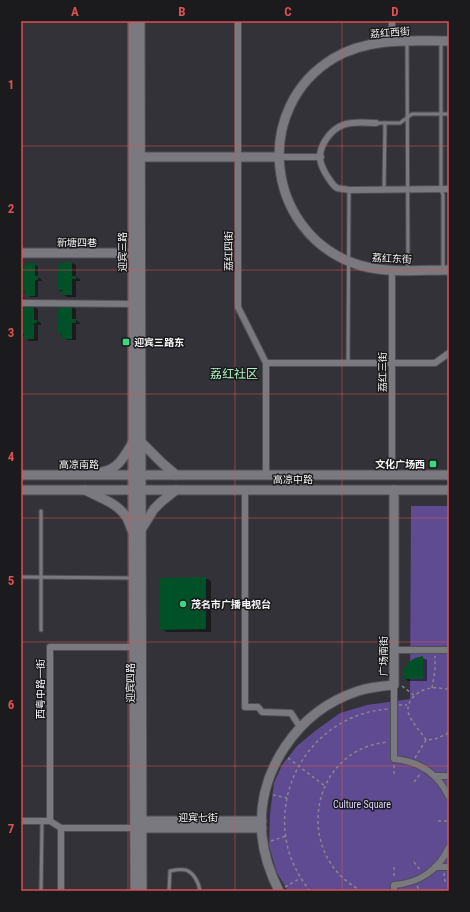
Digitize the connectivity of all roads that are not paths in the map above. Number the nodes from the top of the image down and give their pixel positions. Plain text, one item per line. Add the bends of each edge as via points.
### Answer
1 (134, 21) edge
2 (140, 21) edge
3 (238, 21) edge
4 (392, 21) edge
5 (392, 41) junction
6 (407, 41) junction
7 (445, 41) edge
8 (441, 114) junction
9 (449, 114) edge
10 (408, 117) junction
11 (376, 123) joint
12 (385, 123) junction
13 (140, 157) junction
14 (238, 157) junction
15 (279, 157) junction
16 (321, 157) junction
17 (384, 189) junction
18 (408, 189) junction
19 (441, 189) junction
20 (449, 189) edge
21 (349, 190) junction
22 (21, 253) edge
23 (133, 253) junction
24 (349, 262) junction
25 (392, 270) junction
26 (408, 270) junction
27 (446, 270) edge
28 (21, 303) edge
29 (133, 304) junction
30 (449, 353) edge
31 (266, 363) junction
32 (348, 363) junction
33 (392, 363) junction
34 (137, 440) junction
35 (21, 474) edge
36 (36, 474) junction
37 (85, 474) junction
38 (176, 474) junction
39 (224, 474) junction
40 (266, 474) junction
41 (392, 474) junction
42 (449, 474) edge
43 (136, 482) junction
44 (21, 490) edge
45 (36, 490) junction
46 (84, 490) junction
47 (176, 490) junction
48 (224, 490) junction
49 (245, 490) junction
50 (394, 490) junction
51 (449, 490) edge
52 (41, 512) dead end
53 (137, 533) junction
54 (21, 577) edge
55 (40, 577) junction
56 (134, 578) junction
57 (41, 630) dead end
58 (137, 647) junction
59 (394, 650) junction
60 (449, 650) edge
61 (394, 685) junction
62 (300, 727) junction
63 (435, 776) junction
64 (449, 776) edge
65 (446, 787) edge
66 (449, 797) edge
67 (21, 821) edge
68 (42, 821) junction
69 (50, 821) junction
70 (138, 824) junction
71 (262, 824) junction
72 (61, 828) junction
73 (449, 847) edge
74 (447, 855) edge
75 (435, 867) junction
76 (446, 867) edge
77 (394, 888) edge
78 (282, 889) edge
79 (41, 891) edge
80 (61, 891) edge
81 (135, 891) edge
82 (142, 891) edge
83 (169, 891) edge
84 (200, 891) edge

1 - 23 main road, 迎宾三路
2 - 13 main road, 迎宾三路
3 - 14 street, 荔红四街
4 - 5 street
5 - 6 main road, 荔红西街
5 - 15 main road, 荔红西街 via 344,52 325,63 309,78 286,114 280,136
6 - 7 main road, 荔红西街
6 - 10 lane
7 - 8 lane
8 - 9 lane
8 - 10 lane via 412,114
8 - 19 lane
10 - 12 lane via 400,123
10 - 18 lane
11 - 12 lane
11 - 16 street via 342,125 330,133 324,143
12 - 17 lane
13 - 14 main road
13 - 34 main road, 迎宾三路
14 - 15 main road
14 - 31 street, 荔红四街 via 238,307
15 - 16 street
15 - 24 main road, 荔红东街 via 281,179 289,204 297,218 318,242
16 - 21 street via 323,170 334,185
17 - 18 street
17 - 21 street
18 - 19 street
18 - 26 lane
19 - 20 street
19 - 27 lane
21 - 24 lane
22 - 23 main road, 新塘四巷
23 - 29 main road, 迎宾三路
24 - 25 main road, 荔红东街 via 375,269
24 - 32 lane
25 - 26 main road, 荔红东街
25 - 33 street, 荔红三街
26 - 27 main road, 荔红东街
28 - 29 street
29 - 34 main road, 迎宾三路
30 - 33 street via 435,363
31 - 32 street
31 - 40 street, 荔红四街
32 - 33 street
33 - 41 street, 荔红三街
34 - 37 main road via 124,458 110,470
34 - 38 main road
34 - 43 main road, 迎宾三路
35 - 36 main road, 高凉南路
36 - 37 main road, 高凉南路
36 - 45 main road
37 - 43 main road, 高凉南路
38 - 39 main road, 高凉中路
38 - 43 main road, 高凉中路
39 - 40 main road, 高凉中路
39 - 48 main road
40 - 41 main road, 高凉中路
41 - 42 main road, 高凉中路
43 - 46 main road
43 - 47 main road, 高凉中路
43 - 53 main road, 迎宾四路
44 - 45 main road
45 - 46 main road
46 - 53 main road via 114,504
47 - 48 main road, 高凉中路
47 - 53 main road via 154,508
48 - 49 main road, 高凉中路
49 - 50 main road, 高凉中路
49 - 62 street via 245,707 258,707 262,712 291,713
50 - 51 main road, 高凉中路
50 - 59 main road, 广场南街
52 - 55 lane
53 - 56 main road, 迎宾四路
53 - 58 main road, 迎宾四路
54 - 55 lane
55 - 56 lane
55 - 57 lane
56 - 58 main road, 迎宾四路
58 - 69 street, 西粤中路一街 via 50,647
58 - 70 main road, 迎宾四路
59 - 60 street
59 - 61 main road, 广场南街
61 - 62 main road, 广场南街 via 348,695 323,708
61 - 63 street via 394,759 413,763
62 - 71 main road, 广场南街 via 281,753 270,777 265,794
63 - 64 street
63 - 65 street
65 - 66 street
67 - 68 street
68 - 69 street
68 - 79 lane
69 - 72 street
70 - 71 main road, 迎宾七街
70 - 72 street
70 - 81 main road, 迎宾四路
70 - 82 main road, 迎宾四路
71 - 78 main road, 广场南街 via 269,870
72 - 80 street
73 - 74 street
74 - 75 street
75 - 76 street
75 - 77 street via 425,876
83 - 84 lane via 170,871 187,870 197,881

